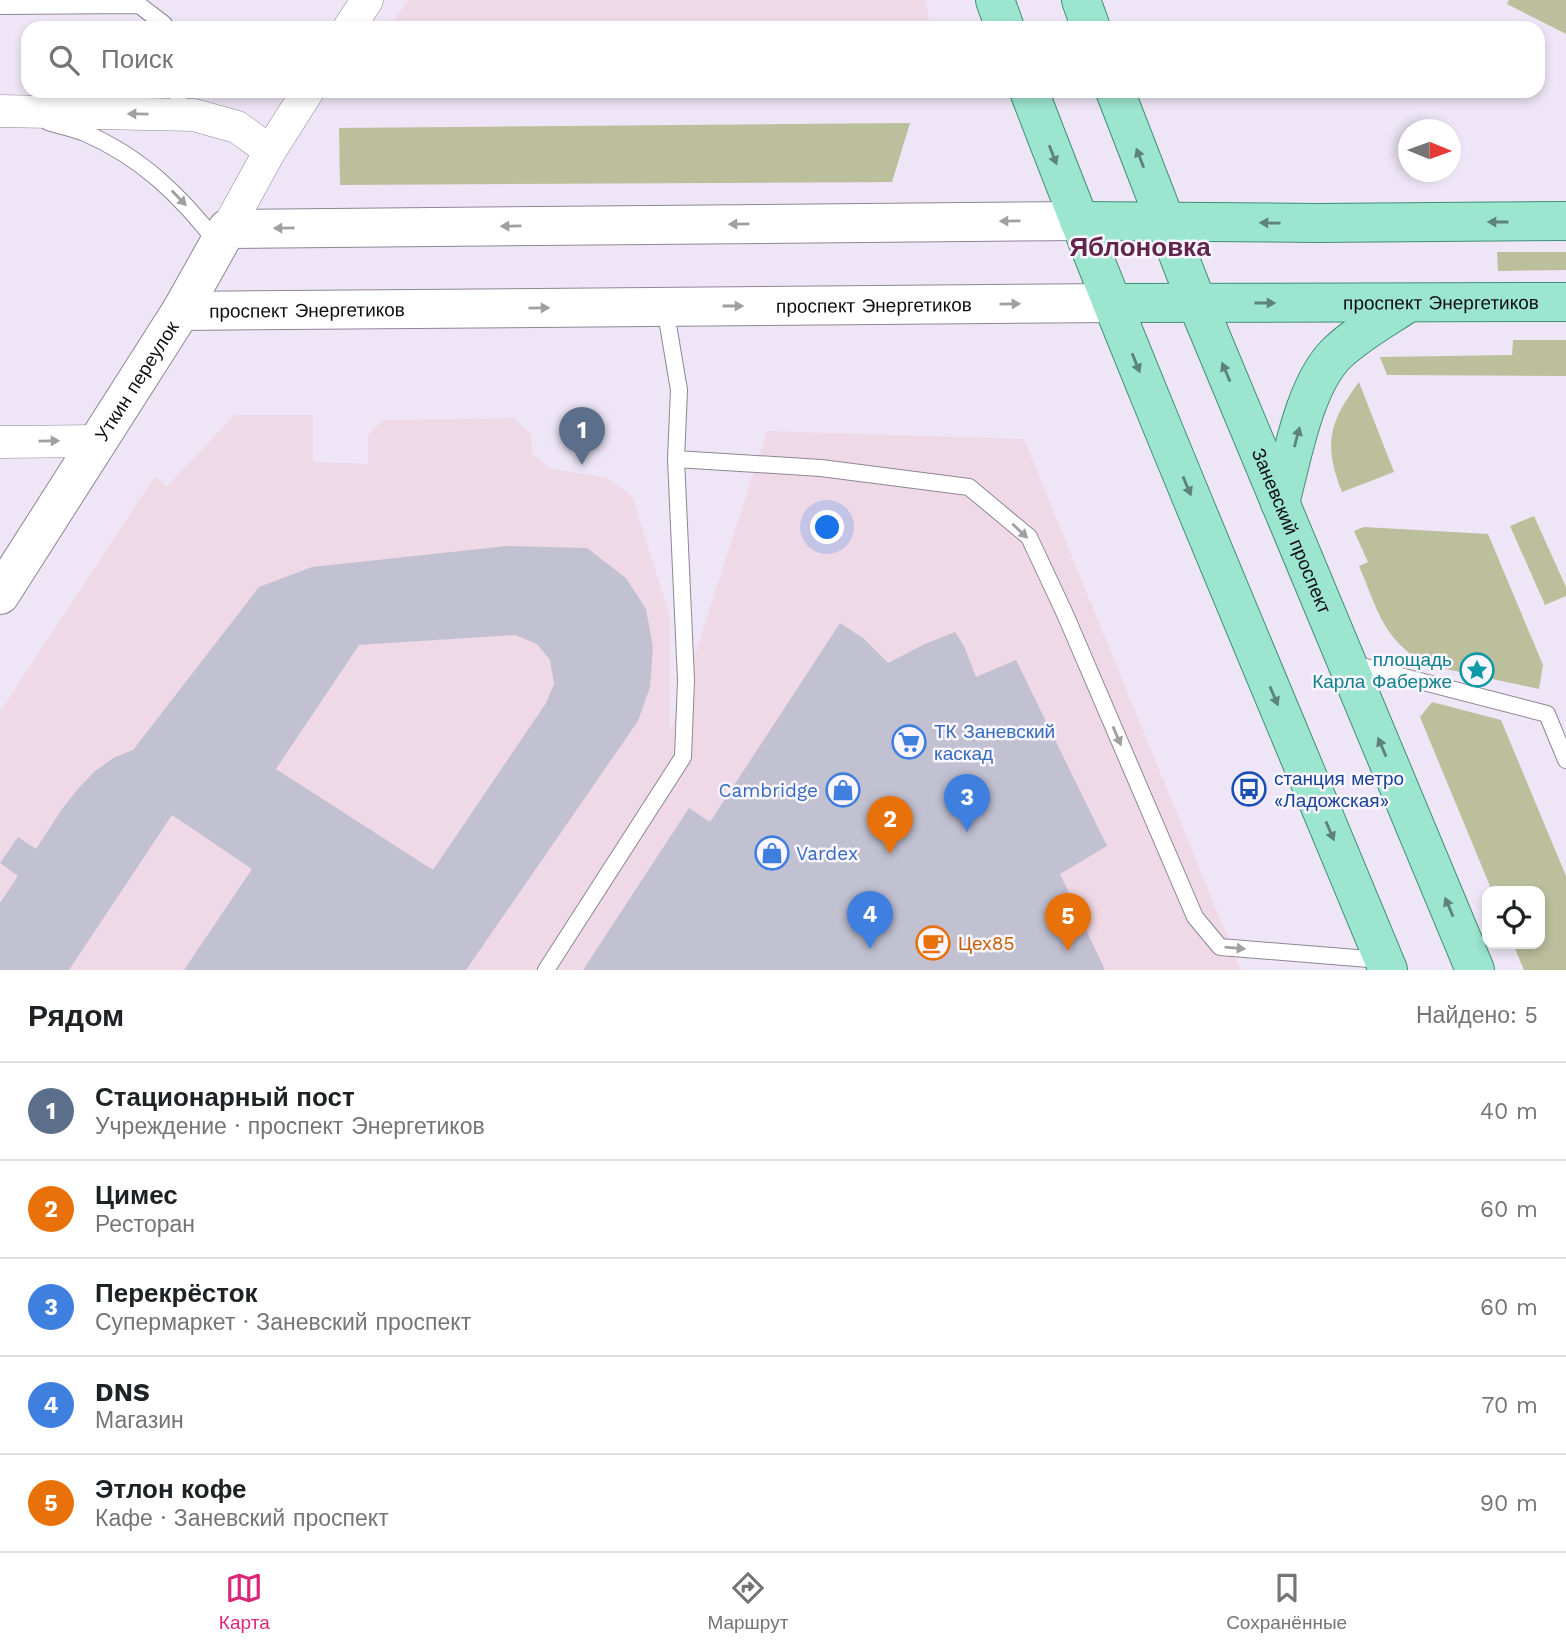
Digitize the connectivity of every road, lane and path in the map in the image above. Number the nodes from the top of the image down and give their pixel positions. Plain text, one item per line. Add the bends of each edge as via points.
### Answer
1 (367, 0) edge
2 (995, 0) edge
3 (1081, 0) edge
4 (0, 6) edge
5 (160, 21) edge
6 (354, 21) edge
7 (1002, 21) edge
8 (1088, 21) edge
9 (304, 98) edge
10 (1032, 98) edge
11 (1118, 98) edge
12 (179, 103) edge
13 (6, 111) edge
14 (270, 151) junction
15 (1079, 221) junction
16 (1165, 221) junction
17 (1566, 222) edge
18 (222, 236) junction
19 (1566, 302) edge
20 (1112, 303) junction
21 (1197, 303) junction
22 (1408, 303) junction
23 (665, 307) junction
24 (181, 311) junction
25 (98, 441) junction
26 (0, 442) edge
27 (676, 459) junction
28 (1280, 503) junction
29 (0, 594) edge
30 (1347, 662) junction
31 (1566, 760) edge
32 (1386, 965) edge
33 (546, 970) edge
34 (1475, 970) edge

1 - 6 street
2 - 7 main road
3 - 8 main road
4 - 5 lane via 139,5
9 - 14 street, Уткин переулок
10 -> 15 main road
16 -> 11 main road, Заневский проспект
12 -> 13 street
12 - 14 street via 194,115 237,127
13 -> 18 lane via 84,133 131,157
14 - 18 street, Уткин переулок
15 - 16 main road
15 -> 18 street
15 - 20 main road
17 -> 16 main road
16 - 21 main road, Заневский проспект
18 - 24 street, Уткин переулок
19 - 22 main road, проспект Энергетиков
20 - 21 main road, проспект Энергетиков
23 -> 20 street, проспект Энергетиков
20 -> 32 main road
21 -> 22 main road, проспект Энергетиков
28 -> 21 main road, Заневский проспект
28 -> 22 main road via 1305,408 1319,379 1335,355
24 -> 23 street, проспект Энергетиков
23 - 27 lane via 679,390
24 - 25 street, Уткин переулок
26 -> 25 street
25 - 29 street, Уткин переулок
27 -> 32 lane via 821,468 969,486 1028,537 1195,917 1220,947
27 - 33 lane via 686,680 683,757
28 - 30 main road, Заневский проспект
30 - 31 lane via 1547,714
34 -> 30 main road, Заневский проспект

